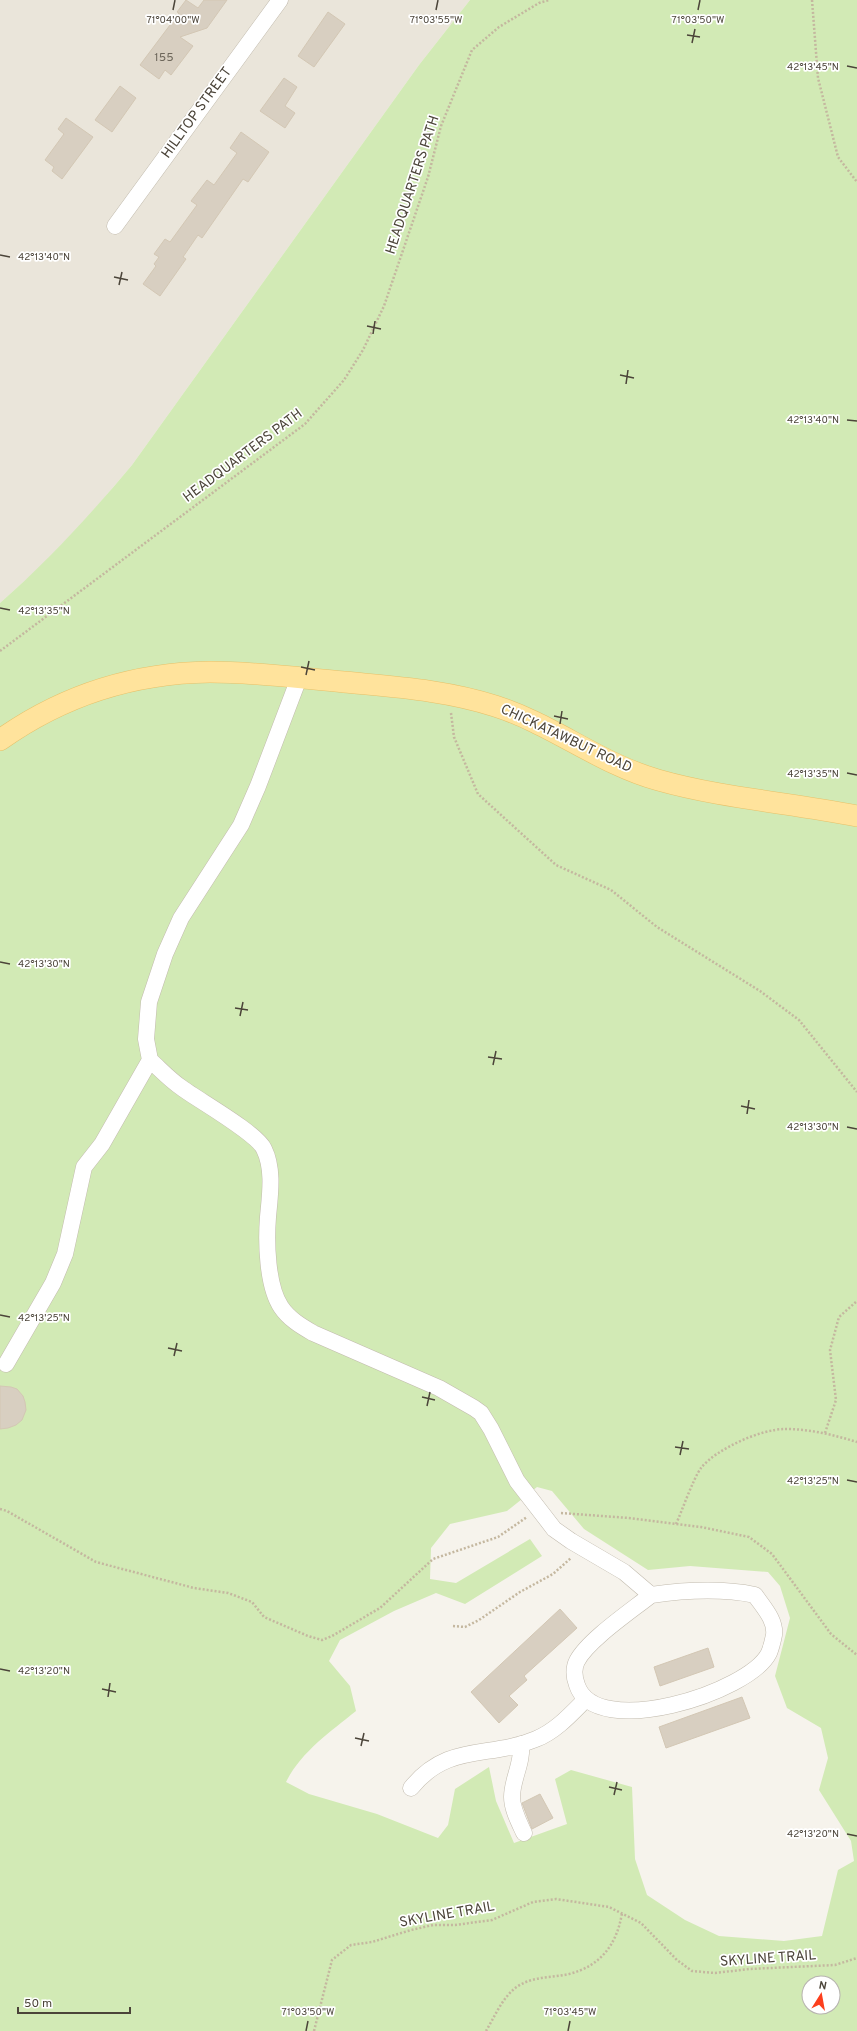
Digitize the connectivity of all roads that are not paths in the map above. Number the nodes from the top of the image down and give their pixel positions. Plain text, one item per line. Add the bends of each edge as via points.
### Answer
1 (280, 0) edge
2 (115, 226) dead end
3 (299, 678) junction
4 (0, 740) edge
5 (857, 816) edge
6 (150, 1060) junction
7 (6, 1364) dead end
8 (651, 1595) junction
9 (586, 1699) junction
10 (521, 1744) junction
11 (411, 1788) dead end
12 (524, 1833) dead end

1 - 2 street, HILLTOP STREET
3 - 4 main road, CHICKATAWBUT ROAD via 211,672 133,681 104,688 56,706
3 - 5 main road, CHICKATAWBUT ROAD via 449,694 490,704 517,714 610,761 657,780 698,790
3 - 6 street via 241,826 181,918 158,973 149,1002 147,1020 146,1038
6 - 7 street via 102,1144 84,1167 65,1254 50,1288
6 - 8 street via 180,1087 251,1135 264,1147 270,1173 270,1267 276,1299 286,1313 313,1333 439,1388 474,1408 494,1434 517,1481 554,1529 624,1572
8 - 9 street via 592,1643 580,1656 575,1667 575,1678 580,1692
8 - 9 street via 682,1591 733,1591 755,1595 772,1618 774,1634 768,1654 754,1668 728,1684 693,1700 652,1710 629,1710 603,1708
9 - 10 street via 556,1728
10 - 11 street via 446,1760 424,1773
10 - 12 street via 512,1802

